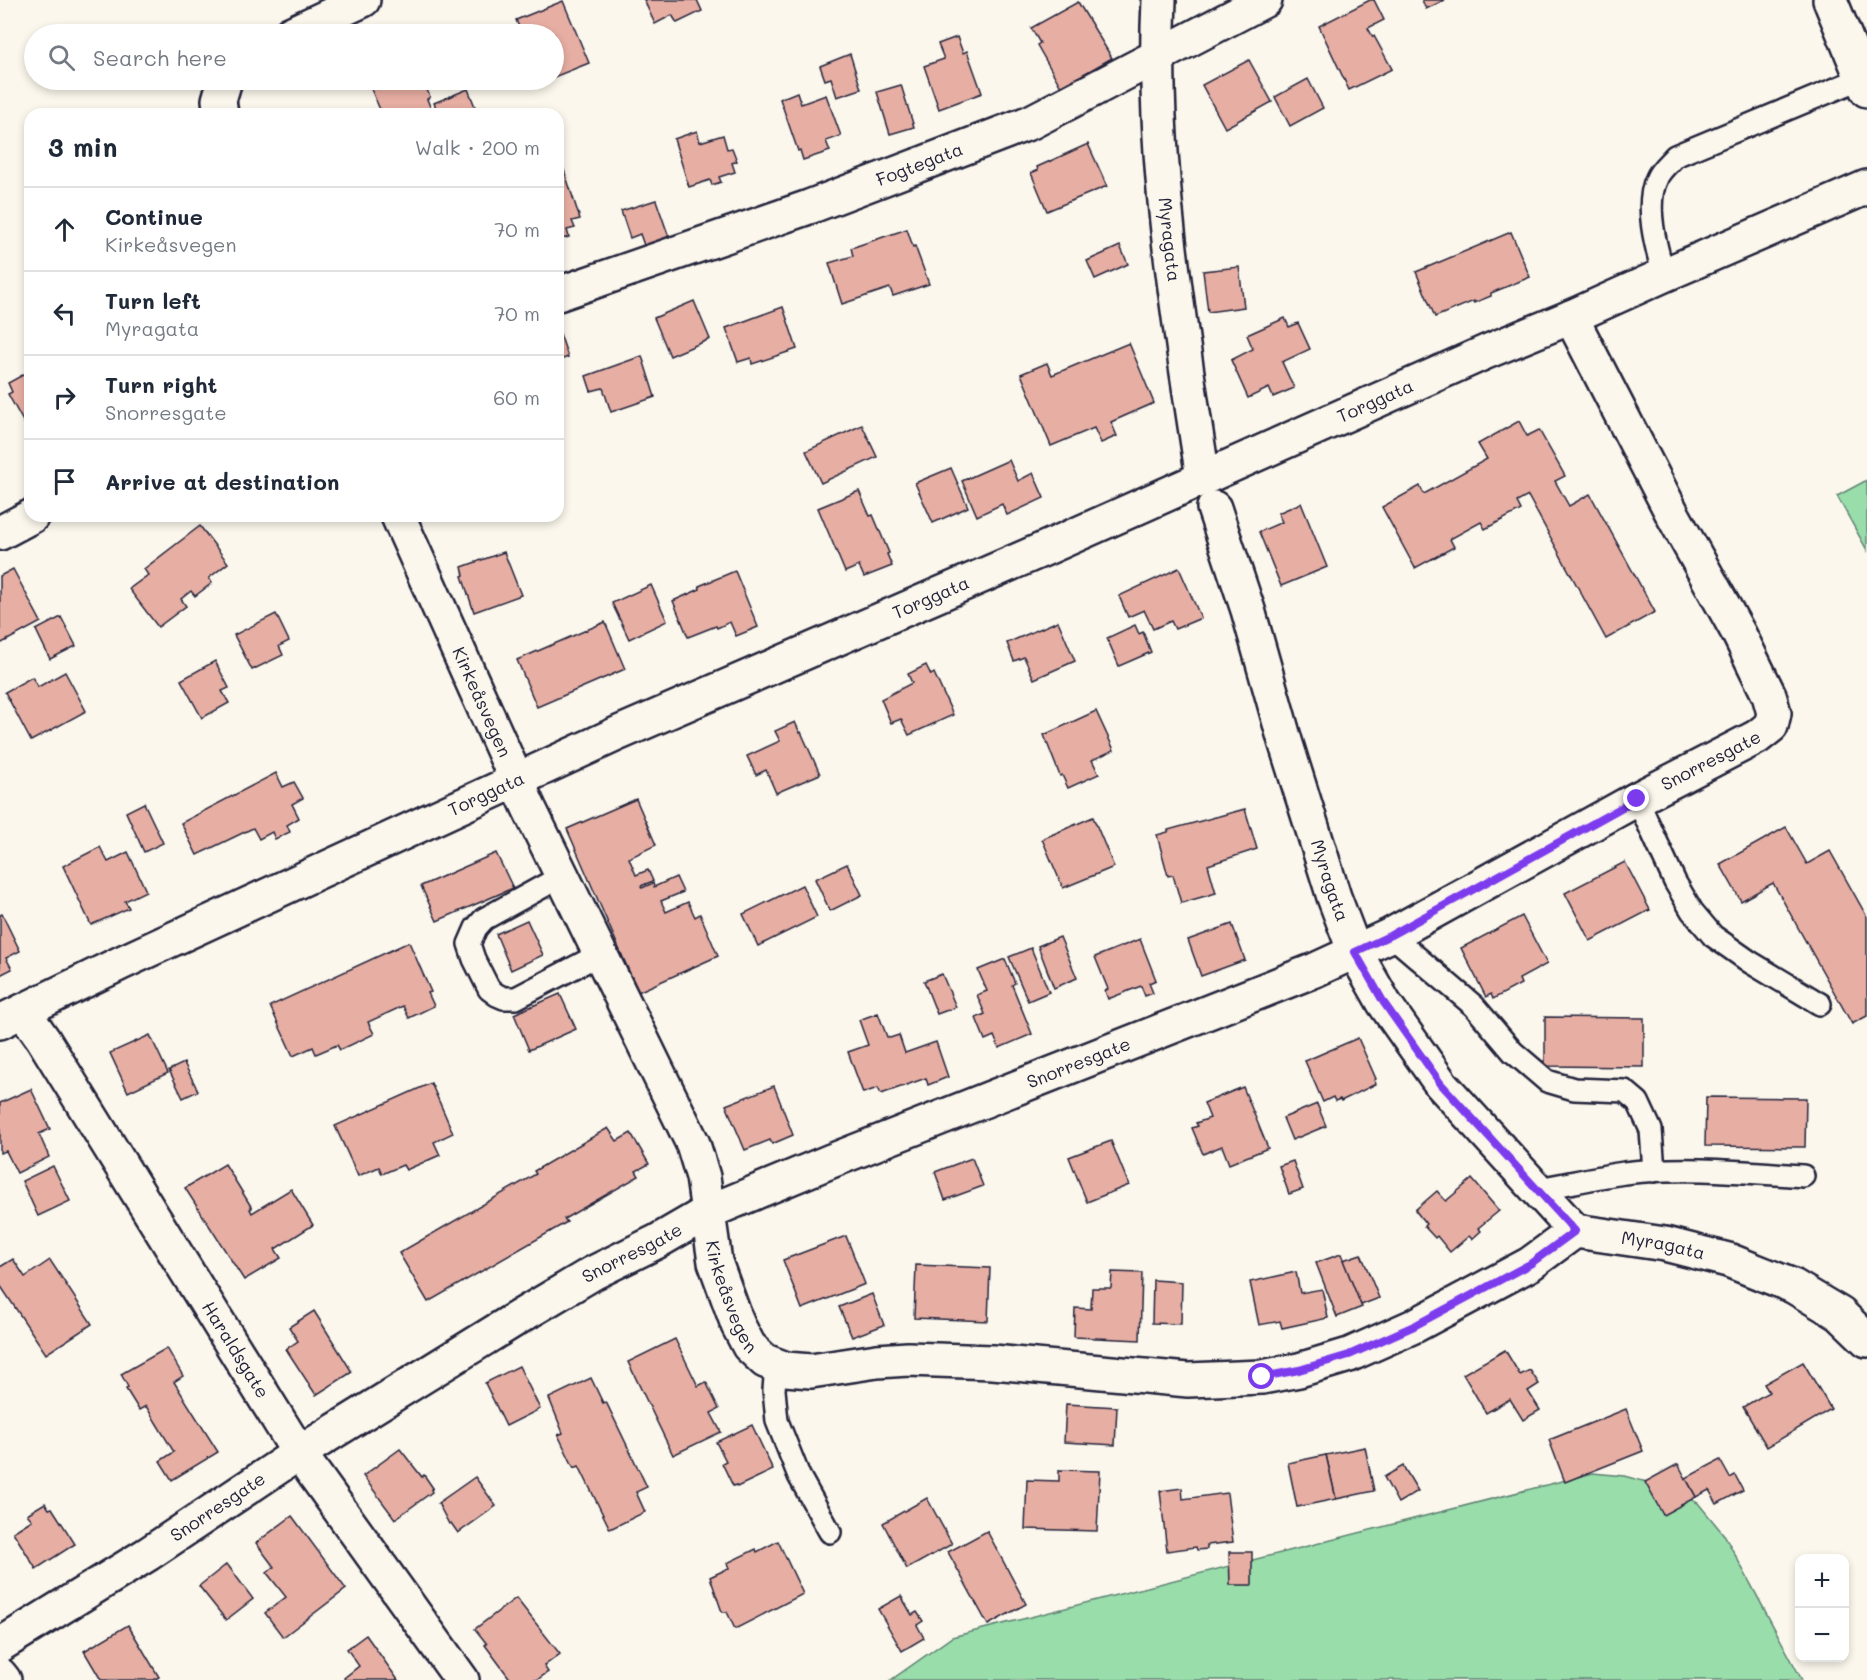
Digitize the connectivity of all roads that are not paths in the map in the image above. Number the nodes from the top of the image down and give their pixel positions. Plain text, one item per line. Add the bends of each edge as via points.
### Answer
1 (363, 0) edge
2 (1159, 0) edge
3 (1265, 0) edge
4 (1830, 0) edge
5 (312, 24) edge
6 (1156, 59) junction
7 (1864, 84) edge
8 (222, 90) edge
9 (220, 108) edge
10 (1867, 188) edge
11 (1664, 275) junction
12 (564, 292) edge
13 (1571, 317) junction
14 (1203, 478) junction
15 (1214, 508) dead end
16 (24, 520) edge
17 (401, 522) edge
18 (0, 533) edge
19 (516, 781) junction
20 (1637, 799) junction
21 (562, 876) junction
22 (1391, 935) junction
23 (1355, 952) junction
24 (600, 954) junction
25 (1820, 1004) dead end
26 (12, 1017) edge
27 (1654, 1171) junction
28 (1803, 1176) dead end
29 (1539, 1189) junction
30 (708, 1212) junction
31 (1575, 1231) junction
32 (1867, 1340) edge
33 (776, 1365) junction
34 (299, 1454) junction
35 (830, 1532) dead end
36 (0, 1645) edge
37 (0, 1675) edge
38 (3, 1680) edge
39 (462, 1680) edge

1 - 5 street
2 - 6 street, Myragata
3 - 6 street, Fogtegata
4 - 7 street
6 - 12 street, Fogtegata via 1031,122 958,151
6 - 14 street, Myragata via 1162,182
7 - 11 lane via 1675,156 1657,178 1653,197 1652,236
8 - 9 street
10 - 11 street, Torggata
11 - 13 street, Torggata
13 - 14 street, Torggata
13 - 20 street, Snorresgate via 1739,634 1774,713 1771,726 1757,737
14 - 19 street, Torggata
15 - 23 street, Myragata via 1334,897
16 - 18 street
17 - 19 street, Kirkeåsvegen
19 - 21 street, Kirkeåsvegen
19 - 26 street, Torggata
20 - 22 street, Snorresgate
20 - 25 lane via 1675,882 1713,936
21 - 24 street, Kirkeåsvegen
21 - 24 lane via 484,919 469,944 474,959 489,989 497,995 516,998
22 - 23 street, Snorresgate
22 - 27 lane via 1474,1006 1513,1052 1547,1081 1574,1089 1625,1091 1638,1102 1651,1130
23 - 29 street, Myragata via 1384,1003 1441,1084
23 - 30 street, Snorresgate
24 - 30 street, Kirkeåsvegen via 693,1144
26 - 34 street, Haraldsgate via 50,1049
27 - 28 lane via 1707,1169
27 - 29 lane
29 - 31 street, Myragata
30 - 33 street, Kirkeåsvegen via 715,1262 738,1325 749,1346
30 - 34 street, Snorresgate via 593,1273
31 - 32 street, Myragata via 1665,1244 1728,1260 1793,1286 1839,1314
31 - 33 street, Kirkeåsvegen via 1530,1264 1414,1326 1349,1355 1262,1377 1188,1380 993,1362 908,1359 811,1371
33 - 35 lane via 777,1421 799,1476
34 - 36 street, Snorresgate
34 - 39 street, Haraldsgate
37 - 38 street

